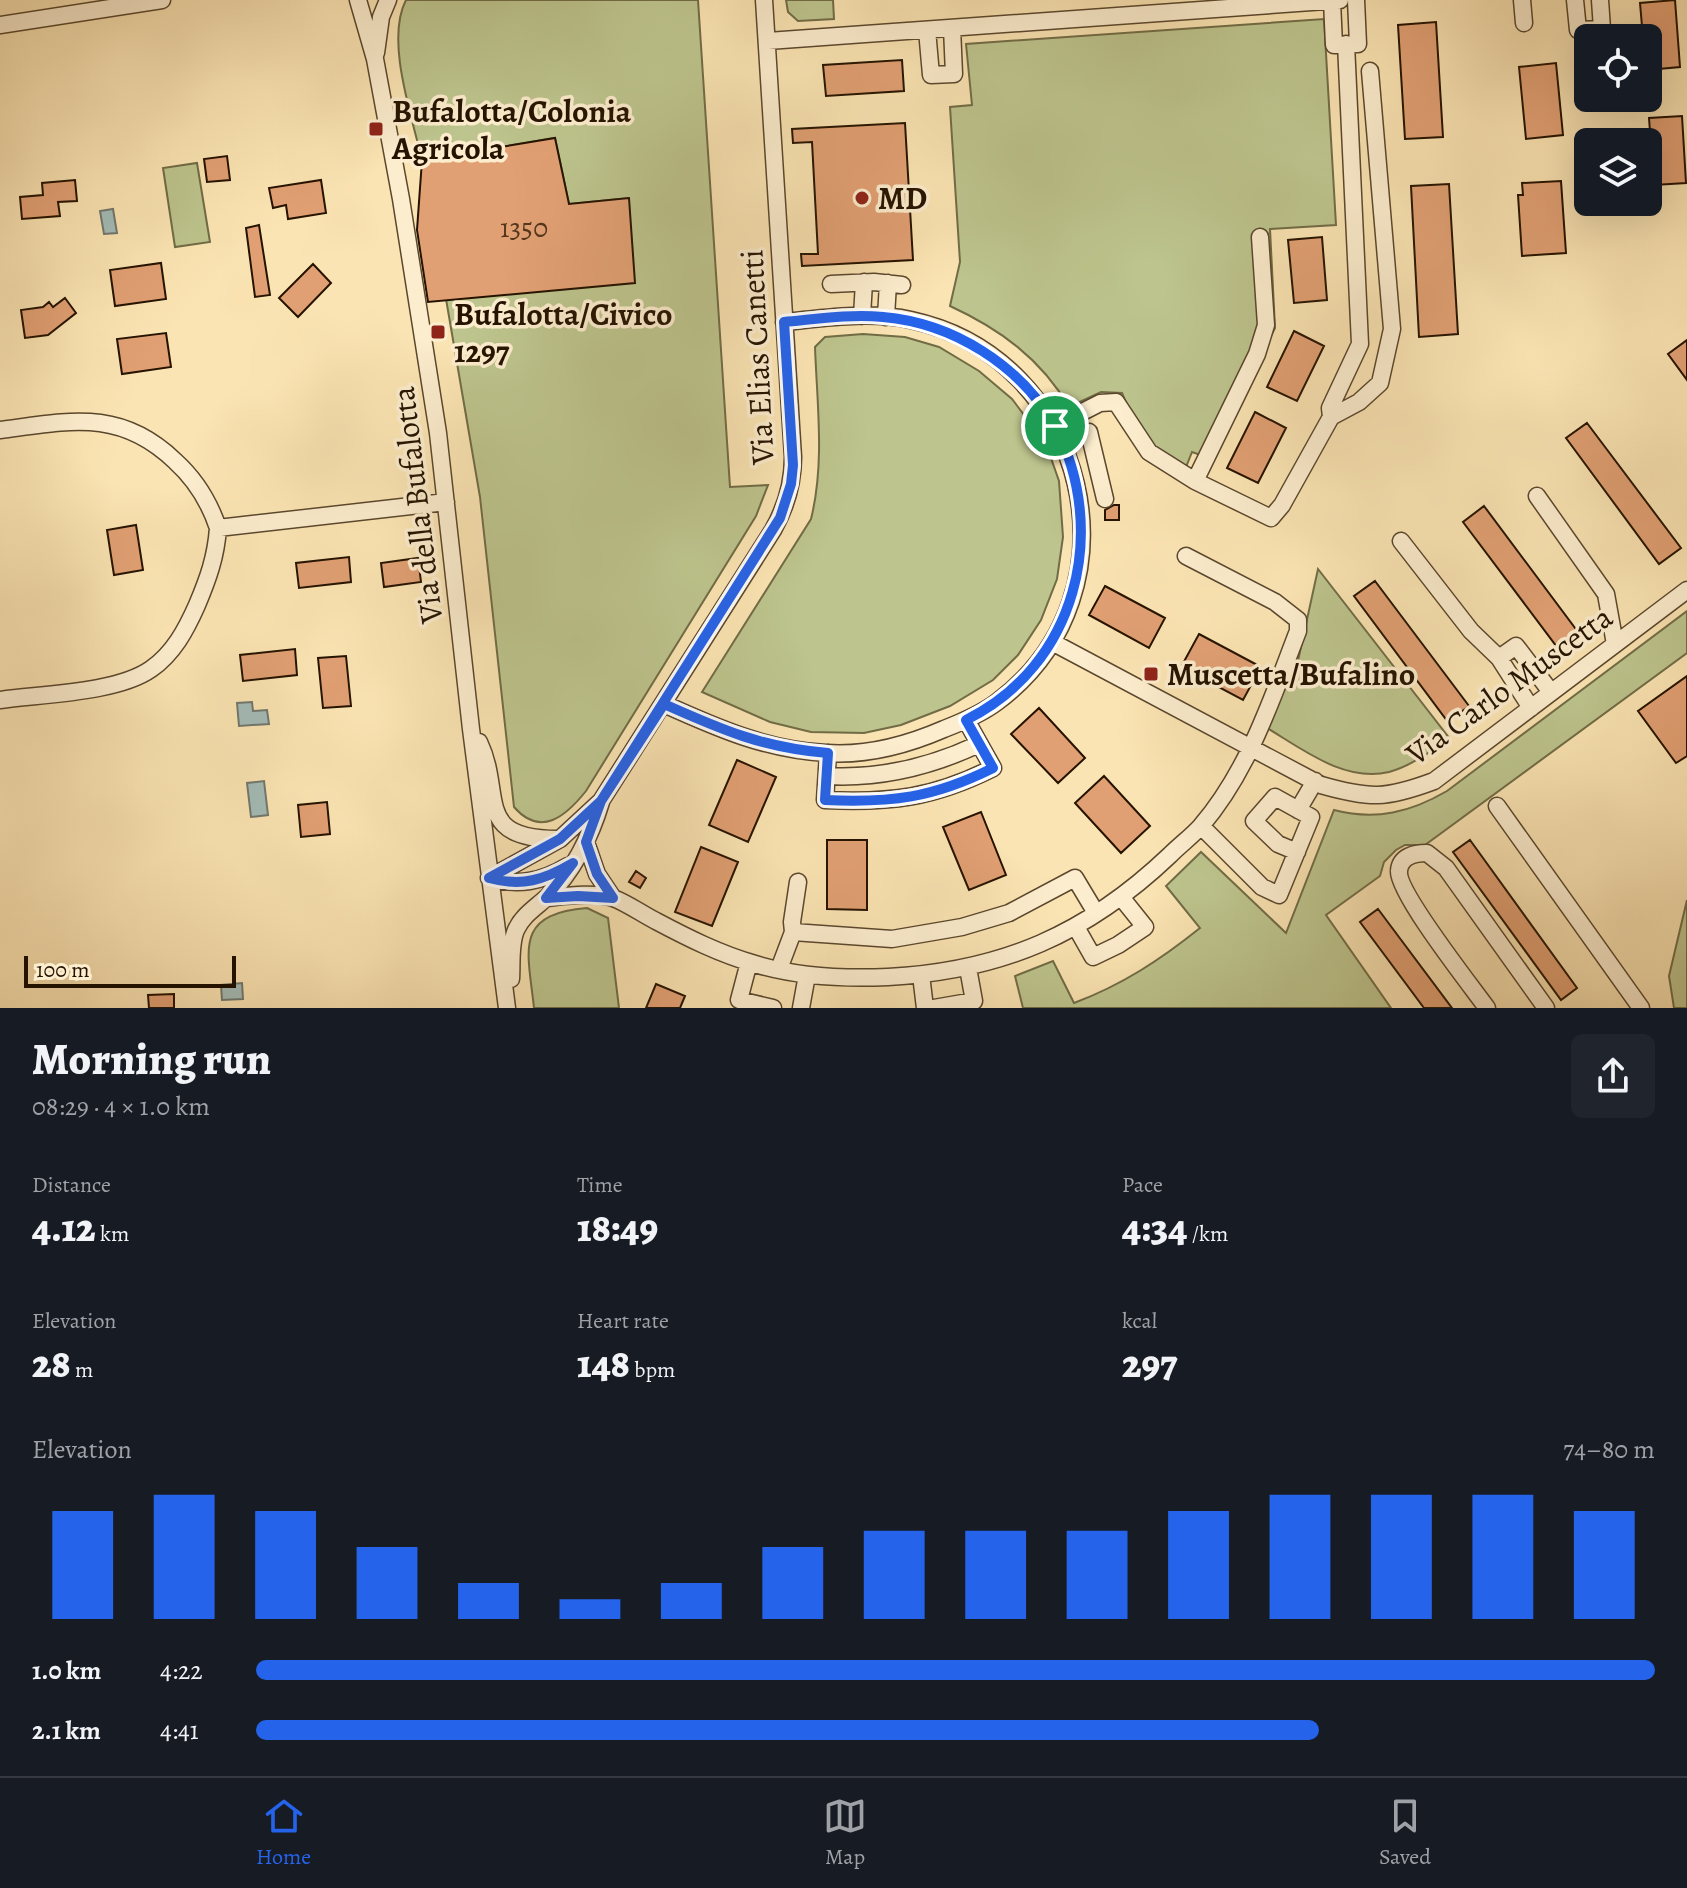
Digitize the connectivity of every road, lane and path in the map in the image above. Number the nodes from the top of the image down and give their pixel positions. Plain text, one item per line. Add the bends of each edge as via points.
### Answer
1 (162, 0) edge
2 (358, 0) edge
3 (388, 0) edge
4 (764, 0) edge
5 (1340, 0) edge
6 (1356, 0) edge
7 (1522, 0) edge
8 (1575, 0) edge
9 (1600, 0) edge
10 (1332, 1) edge
11 (1524, 23) dead end
12 (0, 25) edge
13 (952, 28) junction
14 (927, 30) junction
15 (768, 41) junction
16 (1346, 44) junction
17 (375, 59) junction
18 (1370, 71) dead end
19 (1260, 237) dead end
20 (864, 282) junction
21 (831, 284) dead end
22 (862, 316) junction
23 (886, 317) junction
24 (784, 322) junction
25 (1331, 417) junction
26 (1055, 426) junction
27 (0, 430) edge
28 (1089, 432) dead end
29 (1095, 451) junction
30 (1070, 459) junction
31 (1101, 476) junction
32 (1195, 481) junction
33 (1077, 482) junction
34 (1537, 496) dead end
35 (1105, 499) dead end
36 (446, 502) junction
37 (218, 528) junction
38 (1401, 541) dead end
39 (1186, 556) dead end
40 (1687, 590) edge
41 (1052, 642) junction
42 (1615, 644) junction
43 (1499, 658) junction
44 (1551, 692) junction
45 (0, 700) edge
46 (664, 704) junction
47 (1531, 708) junction
48 (966, 720) junction
49 (471, 729) junction
50 (979, 744) junction
51 (1252, 748) junction
52 (828, 753) junction
53 (827, 776) junction
54 (1315, 781) junction
55 (601, 801) junction
56 (1497, 806) dead end
57 (1298, 810) junction
58 (1201, 826) junction
59 (560, 839) junction
60 (586, 842) junction
61 (1297, 852) junction
62 (573, 863) junction
63 (489, 878) junction
64 (798, 882) dead end
65 (1121, 897) junction
66 (546, 898) junction
67 (613, 898) junction
68 (1096, 913) junction
69 (1076, 927) junction
70 (793, 932) junction
71 (749, 962) junction
72 (968, 968) junction
73 (779, 969) junction
74 (807, 975) junction
75 (921, 975) junction
76 (509, 1008) edge
77 (773, 1008) edge
78 (801, 1008) edge
79 (925, 1008) edge
80 (934, 1008) edge
81 (1487, 1008) edge
82 (1546, 1008) edge
83 (1641, 1008) edge

1 - 12 street
2 - 17 street, Via della Bufalotta
3 - 17 street
4 - 15 street, Via Elias Canetti
5 - 10 street
6 - 16 street via 1358,44
7 - 11 street
8 - 9 street via 1578,30 1602,29
10 - 13 street
10 - 16 street via 1334,45
13 - 14 street
13 - 14 street via 954,74 931,75
14 - 15 street
15 - 24 street, Via Elias Canetti
16 - 25 street via 1360,344 1330,408
17 - 36 street, Via della Bufalotta via 404,212
18 - 25 street via 1392,329 1380,383
19 - 32 street via 1266,325
20 - 21 street
20 - 22 street
20 - 23 street via 895,284
22 - 23 street
22 - 24 street
23 - 26 street via 932,326 978,348 1023,383
24 - 46 street, Via Elias Canetti via 793,457 785,506
25 - 32 street via 1271,518
26 - 30 street
26 - 32 street via 1100,403 1116,402 1149,452
27 - 37 street via 87,421 127,428 162,448 194,479
28 - 29 street
29 - 30 street
29 - 31 street
30 - 33 street
31 - 33 street
31 - 35 street
33 - 41 street via 1079,563 1073,594
34 - 42 street via 1606,594
36 - 37 street
36 - 49 street, Via della Bufalotta
37 - 45 street via 212,570 192,617 153,668 117,684
38 - 43 street via 1471,631
39 - 51 street via 1275,602 1298,620
40 - 42 street, Via Carlo Muscetta
41 - 48 street via 1010,691
41 - 51 street, Via Carlo Muscetta
42 - 44 street, Via Carlo Muscetta
43 - 44 street via 1516,646
43 - 47 street
44 - 47 street, Via Carlo Muscetta
46 - 52 street via 753,741
46 - 55 street, Via Elias Canetti
47 - 54 street, Via Carlo Muscetta via 1434,781 1406,791 1359,796
48 - 50 street
48 - 52 street via 897,745
49 - 59 street via 485,755 491,801 500,819 524,835
49 - 63 street, Via della Bufalotta
50 - 53 street via 900,772
50 - 53 street via 993,768 929,794 825,800
51 - 54 street, Via Carlo Muscetta
51 - 58 street
52 - 53 street
54 - 57 street
55 - 59 street
55 - 60 street
56 - 83 street
57 - 61 street via 1311,817
57 - 61 street via 1275,797 1254,821 1278,844
58 - 61 street via 1262,887 1279,895
58 - 65 street
59 - 63 street
60 - 62 street
60 - 67 street
62 - 63 street via 524,883
62 - 66 street
63 - 76 street, Via della Bufalotta
64 - 70 street
65 - 68 street
65 - 69 street via 1145,927 1093,957
66 - 67 street
66 - 76 street via 515,934
67 - 71 street via 708,949
68 - 69 street
68 - 70 street via 1075,878 1009,913 962,927 892,939
69 - 72 street via 1010,957
70 - 73 street
71 - 73 street
71 - 77 street via 739,1000
72 - 75 street
72 - 80 street via 974,1001
73 - 74 street
74 - 75 street
74 - 78 street
75 - 79 street
81 - 82 street via 1398,875 1410,855 1427,853 1446,868

